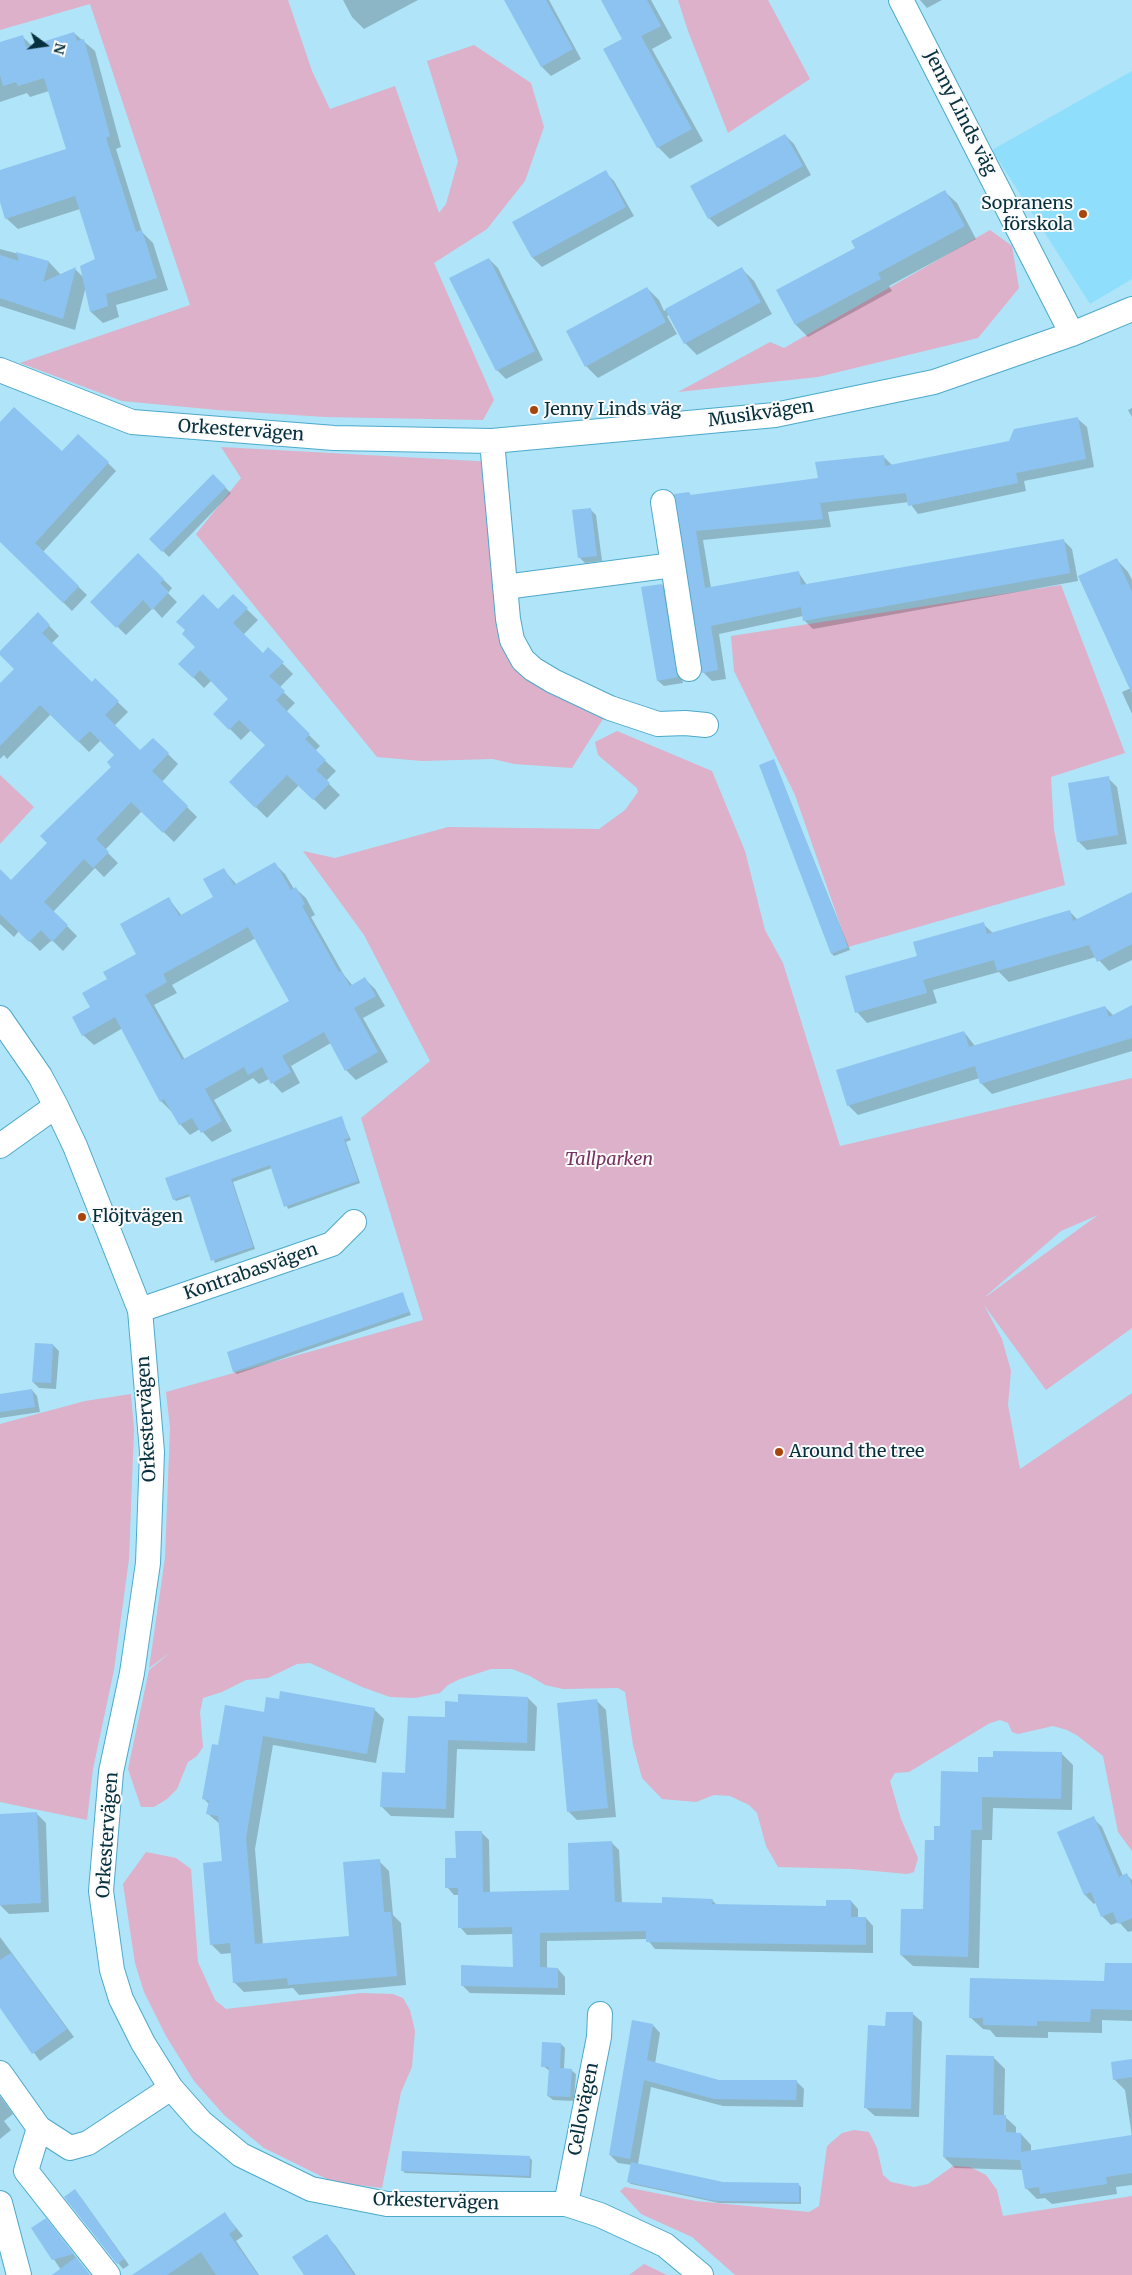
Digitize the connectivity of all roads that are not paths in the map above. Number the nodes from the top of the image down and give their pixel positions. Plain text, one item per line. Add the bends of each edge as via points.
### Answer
1 (901, 0) edge
2 (1132, 309) edge
3 (1072, 334) junction
4 (0, 370) edge
5 (492, 441) junction
6 (663, 502) dead end
7 (674, 565) junction
8 (505, 587) junction
9 (688, 668) dead end
10 (706, 725) dead end
11 (0, 1018) edge
12 (56, 1106) junction
13 (0, 1146) edge
14 (354, 1222) dead end
15 (140, 1310) junction
16 (600, 2014) dead end
17 (0, 2073) edge
18 (171, 2088) junction
19 (39, 2128) junction
20 (0, 2203) edge
21 (566, 2204) junction
22 (19, 2275) edge
23 (108, 2275) edge
24 (701, 2275) edge

1 - 3 street, Jenny Linds väg
2 - 3 street, Musikvägen
3 - 5 street, Musikvägen via 934,382 775,415
4 - 5 street, Orkestervägen via 132,422 334,438
5 - 8 street
6 - 7 street
7 - 8 street
7 - 9 street
8 - 10 street via 512,640 532,669 618,711 658,724
11 - 12 street, Orkestervägen via 40,1076
12 - 13 street
12 - 15 street, Orkestervägen
14 - 15 street, Kontrabasvägen via 332,1244
15 - 18 street, Orkestervägen via 152,1452 148,1562 132,1673 111,1772 101,1891 112,1970 121,1999
16 - 21 street, Cellovägen via 599,2037
17 - 19 street
18 - 19 street via 88,2143 70,2148
18 - 21 street, Orkestervägen via 201,2122 241,2155 310,2189 387,2204
19 - 23 street via 26,2172
20 - 22 street
21 - 24 street, Orkestervägen via 600,2215 665,2245

